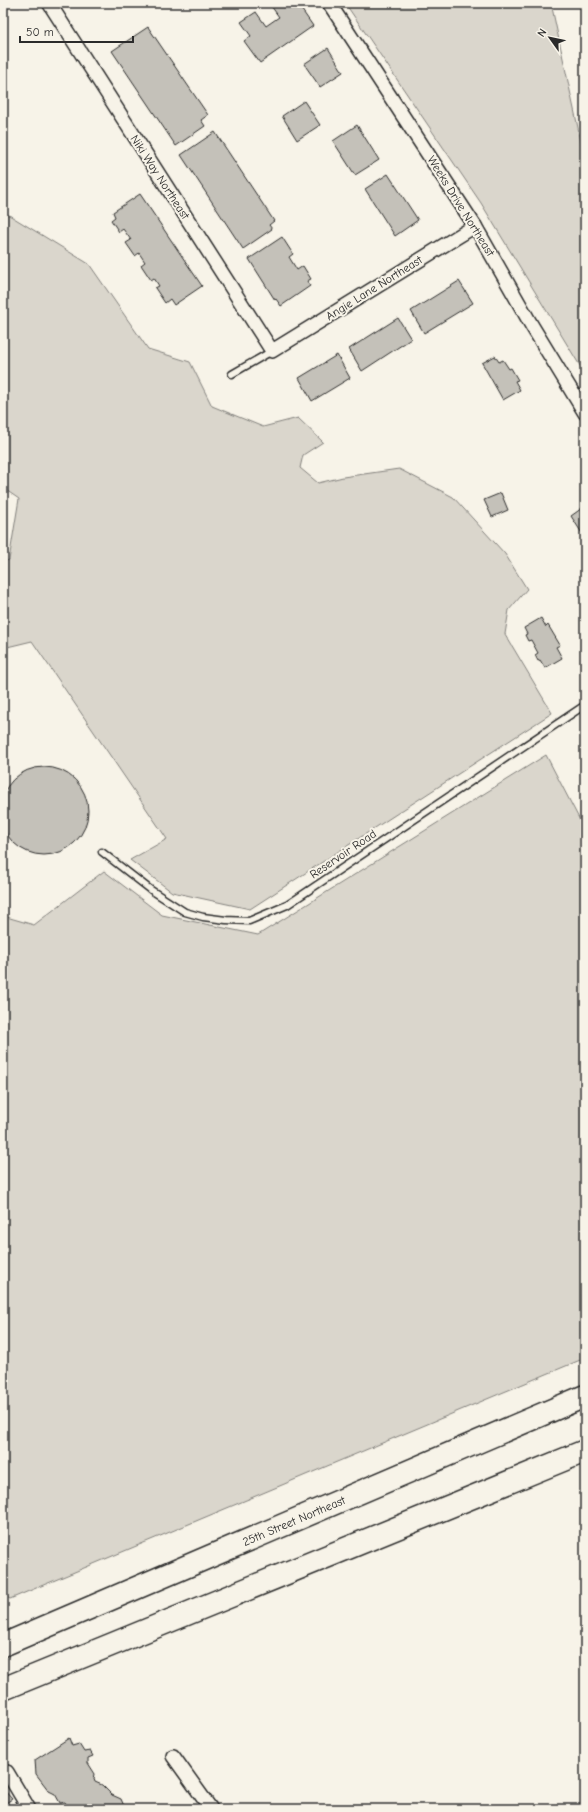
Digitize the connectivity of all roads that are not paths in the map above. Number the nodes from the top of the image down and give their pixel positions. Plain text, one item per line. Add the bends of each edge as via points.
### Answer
1 (49, 3) edge
2 (329, 3) edge
3 (475, 226) junction
4 (272, 351) junction
5 (232, 374) dead end
6 (585, 413) edge
7 (585, 705) edge
8 (102, 852) dead end
9 (585, 1396) edge
10 (585, 1451) edge
11 (3, 1645) edge
12 (3, 1690) edge
13 (173, 1756) dead end
14 (7, 1772) dead end
15 (29, 1809) edge
16 (211, 1809) edge

1 - 4 street, Niki Way Northeast
2 - 3 street, Weeks Drive Northeast
3 - 4 street, Angie Lane Northeast
3 - 6 street, Weeks Drive Northeast
4 - 5 lane
7 - 8 lane, Reservoir Road via 287,906 250,921 203,917 185,912 151,890
9 - 11 highway, 25th Street Northeast
10 - 12 highway
13 - 16 street
14 - 15 street

